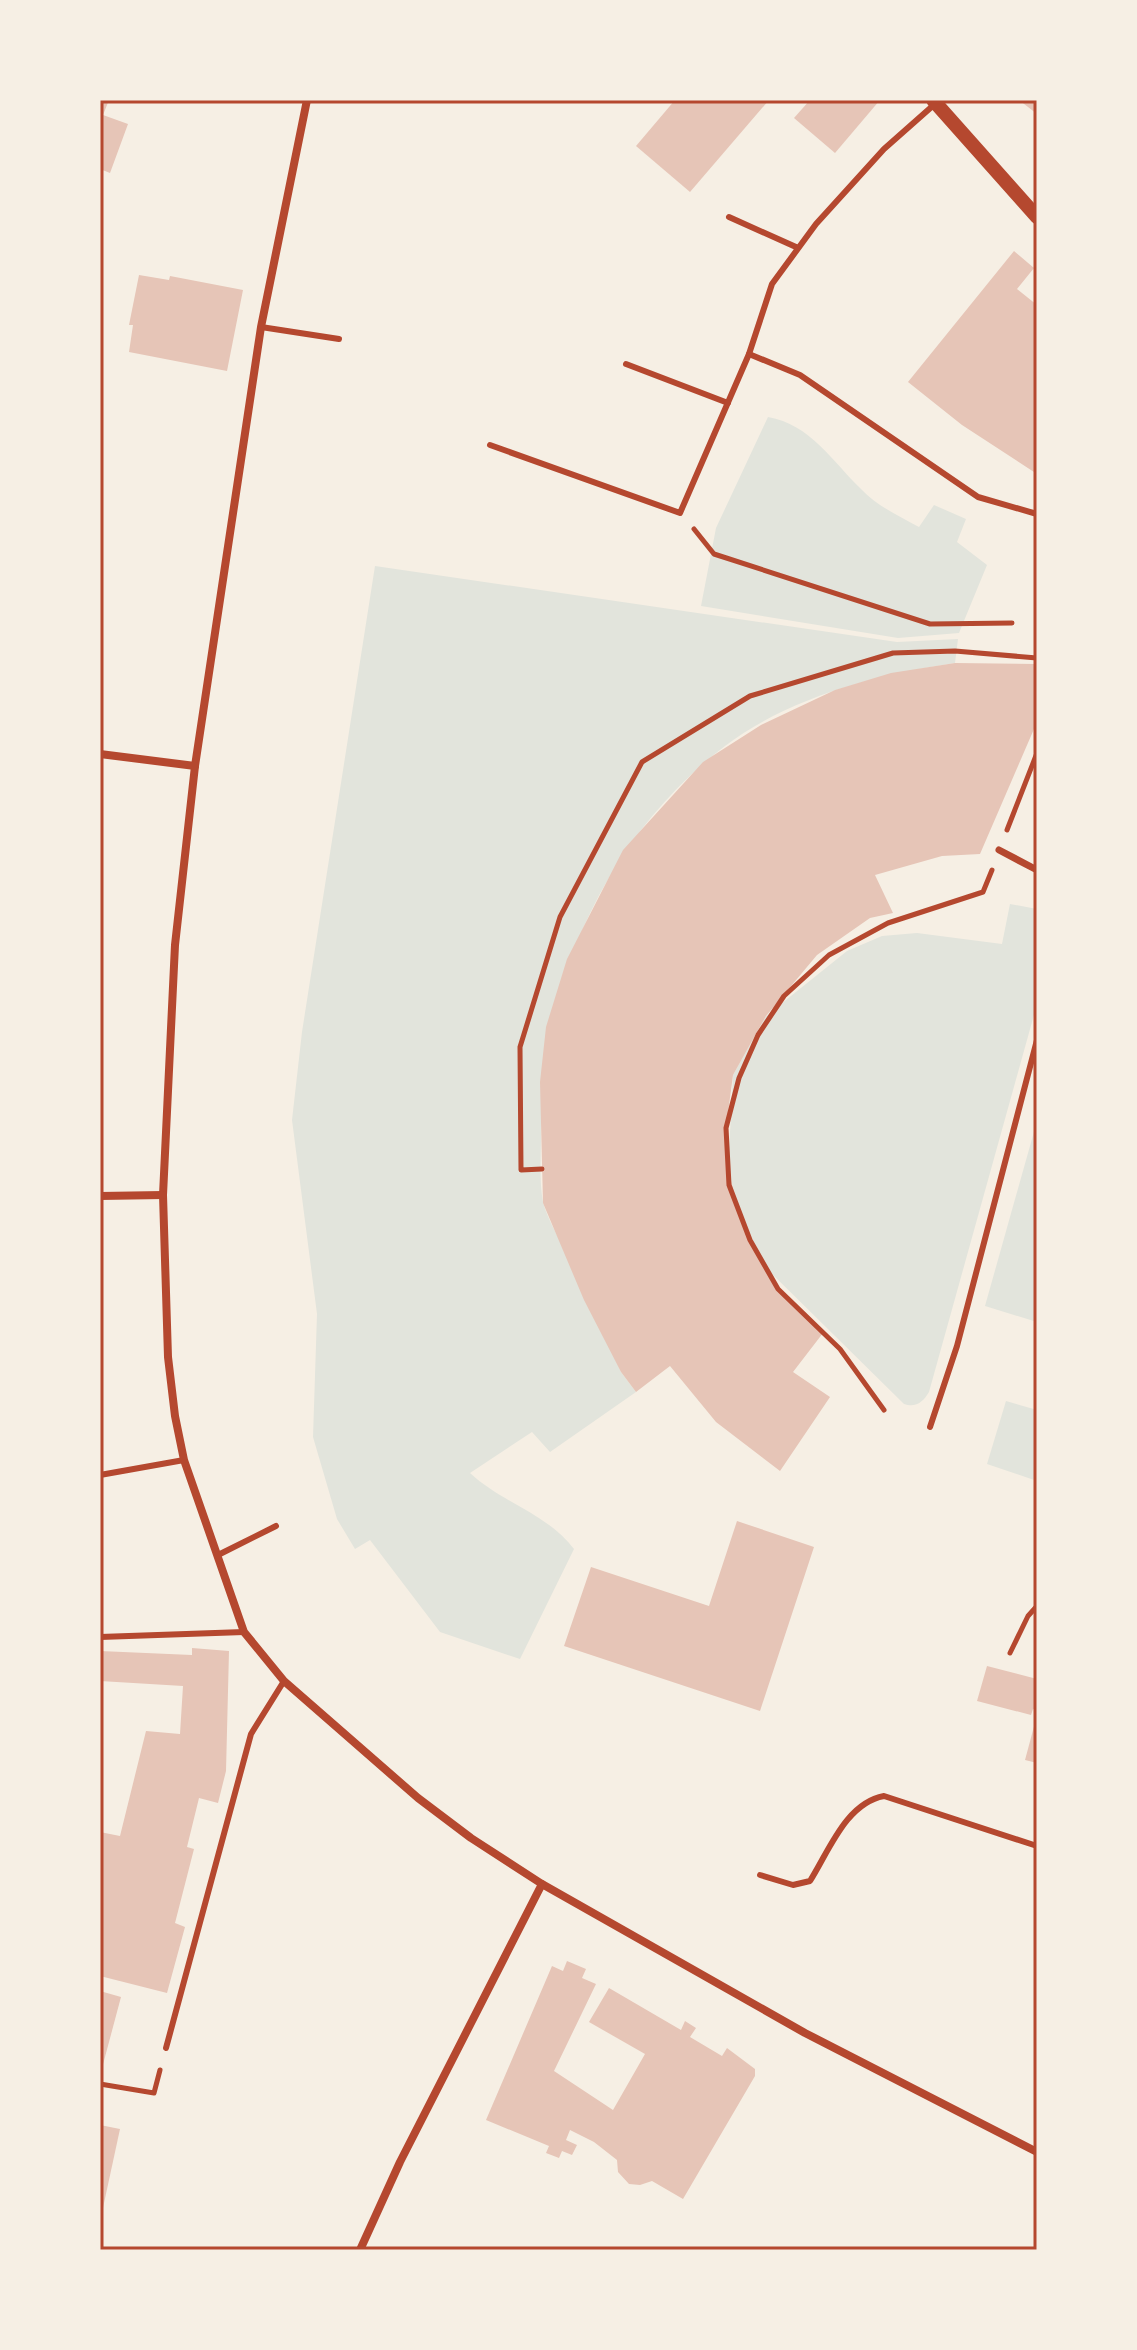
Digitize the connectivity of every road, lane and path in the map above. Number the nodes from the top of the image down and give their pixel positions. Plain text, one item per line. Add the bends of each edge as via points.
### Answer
1 (307, 100) edge
2 (934, 101) edge
3 (729, 217) dead end
4 (1037, 217) edge
5 (796, 247) junction
6 (261, 327) junction
7 (339, 339) dead end
8 (749, 354) junction
9 (626, 364) dead end
10 (728, 403) junction
11 (490, 445) dead end
12 (680, 513) junction
13 (1037, 514) edge
14 (1012, 623) dead end
15 (1037, 658) edge
16 (1037, 753) edge
17 (100, 754) edge
18 (195, 766) junction
19 (999, 850) junction
20 (1037, 870) edge
21 (1037, 1040) edge
22 (542, 1169) dead end
23 (163, 1195) junction
24 (100, 1196) edge
25 (884, 1410) dead end
26 (930, 1427) dead end
27 (184, 1460) junction
28 (100, 1475) edge
29 (276, 1526) dead end
30 (218, 1555) junction
31 (1037, 1606) edge
32 (244, 1632) junction
33 (100, 1637) edge
34 (1010, 1653) dead end
35 (284, 1681) junction
36 (1037, 1846) edge
37 (760, 1875) dead end
38 (542, 1884) junction
39 (166, 2048) joint
40 (100, 2084) edge
41 (1037, 2152) edge
42 (360, 2250) edge

1 - 6 street
2 - 4 street
2 - 5 lane
3 - 5 lane
5 - 8 lane via 772,284
6 - 7 lane
6 - 18 street
8 - 10 lane
8 - 13 lane via 800,375 978,497
9 - 10 lane
10 - 12 lane
11 - 12 lane
12 - 14 path via 714,554 729,559 930,624
15 - 22 path via 955,651 893,653 750,696 642,762 560,917 520,1047 521,1170
16 - 19 path
17 - 18 street
18 - 23 street via 175,945
19 - 20 street
19 - 25 path via 983,892 888,923 829,955 784,996 747,1057 726,1128 729,1185 750,1240 778,1289 840,1349
21 - 26 lane via 957,1346
23 - 24 street
23 - 27 street via 168,1357
27 - 28 lane
27 - 30 street
29 - 30 lane
30 - 32 street
31 - 34 path
32 - 33 lane
32 - 35 street
35 - 38 street via 418,1798
35 - 39 lane via 251,1734
36 - 37 lane via 884,1796 869,1798 855,1810 810,1881 793,1885
38 - 41 street via 805,2033
38 - 42 street
39 - 40 path via 154,2093

